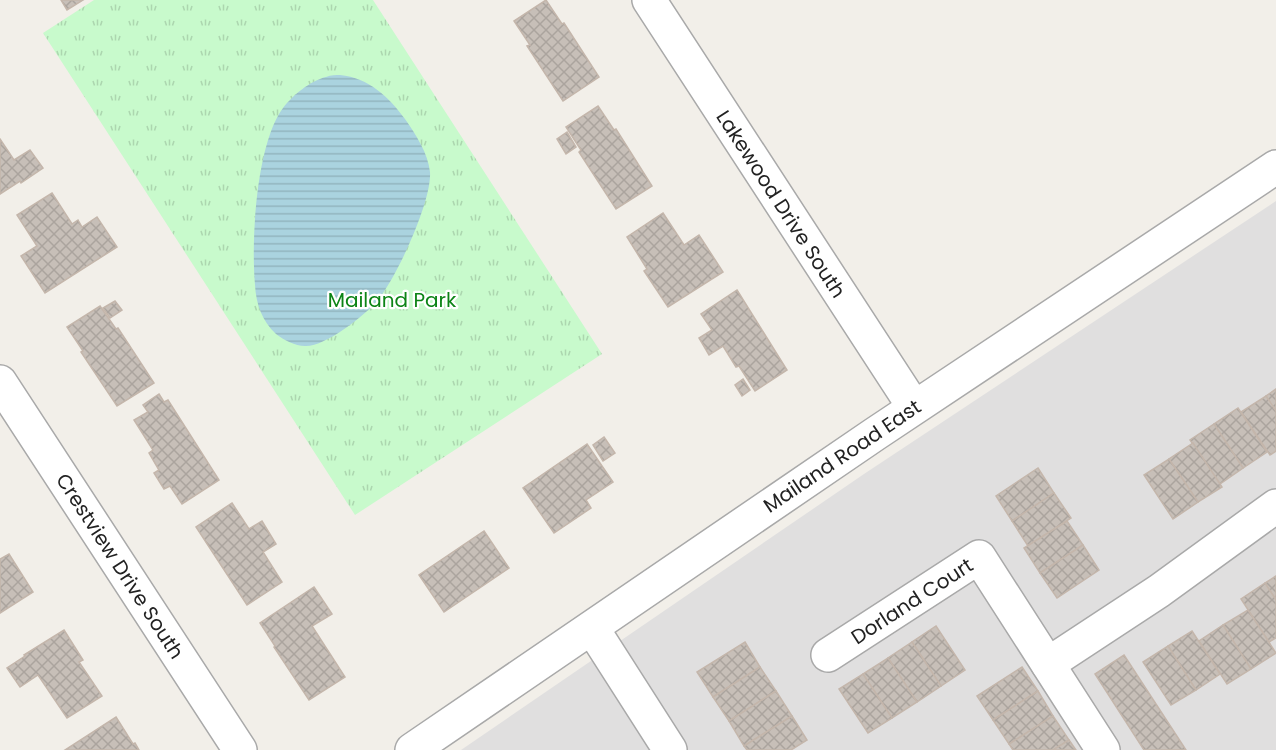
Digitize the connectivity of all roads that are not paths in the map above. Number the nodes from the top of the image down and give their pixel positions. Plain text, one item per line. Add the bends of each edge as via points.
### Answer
1 (649, 0) edge
2 (1275, 172) edge
3 (0, 381) edge
4 (914, 407) junction
5 (1276, 506) edge
6 (592, 627) junction
7 (828, 655) dead end
8 (1048, 664) junction
9 (240, 750) edge
10 (412, 750) edge
11 (670, 750) edge
12 (1103, 750) edge

1 - 4 street, Lakewood Drive South
2 - 4 street, Mailand Road East
3 - 9 street, Crestview Drive South
4 - 6 street, Mailand Road East
5 - 8 street via 1165,587
6 - 10 street, Mailand Road East
6 - 11 street
7 - 8 street, Dorland Court via 979,557
8 - 12 street, Dorland Court

